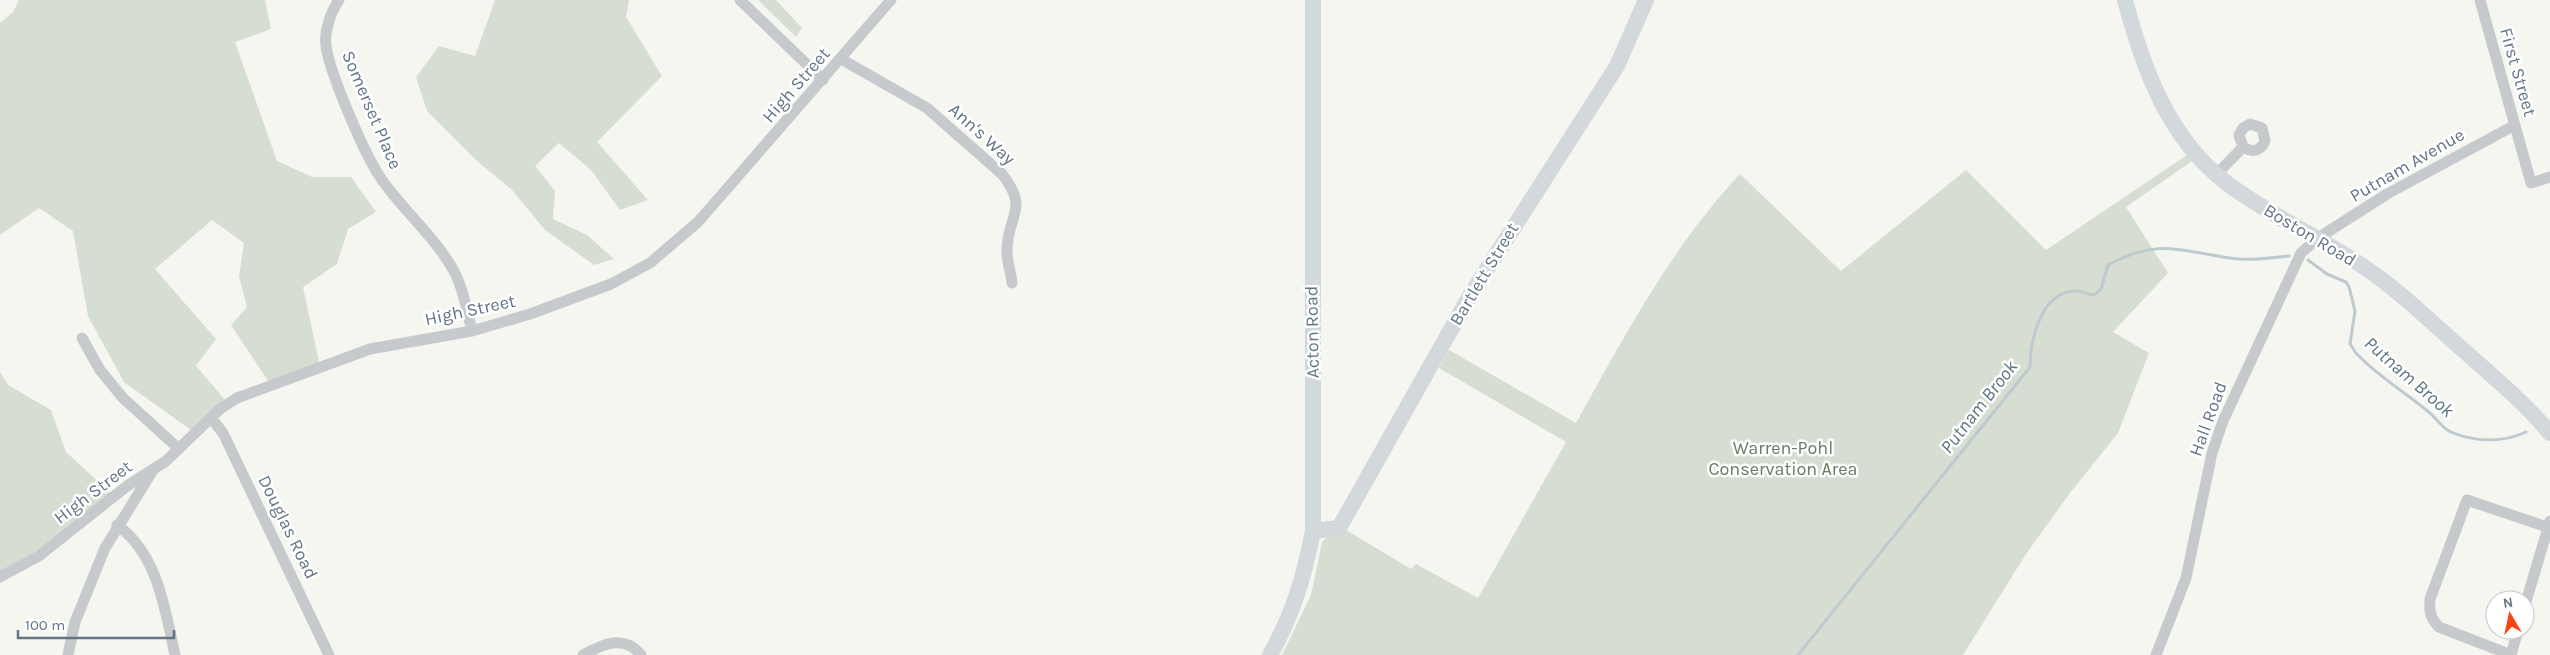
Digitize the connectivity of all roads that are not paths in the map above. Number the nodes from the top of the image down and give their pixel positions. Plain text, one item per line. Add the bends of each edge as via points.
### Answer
1 (340, 0) edge
2 (740, 0) edge
3 (891, 0) edge
4 (1313, 0) edge
5 (1646, 0) edge
6 (2125, 0) edge
7 (2480, 0) edge
8 (841, 58) junction
9 (823, 80) junction
10 (2514, 125) junction
11 (2243, 148) dead end
12 (2217, 174) junction
13 (2550, 177) edge
14 (2318, 238) junction
15 (1012, 283) dead end
16 (472, 331) junction
17 (82, 338) dead end
18 (211, 418) junction
19 (2550, 432) edge
20 (179, 449) junction
21 (153, 470) junction
22 (2549, 524) edge
23 (117, 525) junction
24 (1313, 531) junction
25 (0, 577) edge
26 (2530, 590) edge
27 (2515, 640) edge
28 (68, 655) edge
29 (175, 655) edge
30 (329, 655) edge
31 (583, 655) edge
32 (641, 655) edge
33 (1270, 655) edge
34 (2156, 655) edge
35 (2511, 655) edge

1 - 16 street, Somerset Place via 332,10 326,45 335,77 379,176 455,273
2 - 9 street
3 - 8 street, High Street
4 - 24 main road, Acton Road
5 - 24 main road, Bartlett Street via 1617,66 1470,294 1339,528
6 - 12 main road, Boston Road via 2142,60 2160,100 2190,147
7 - 10 street, First Street
8 - 9 street, High Street
8 - 15 street, Ann's Way via 927,108 1002,174 1017,204 1007,248
9 - 16 street, High Street via 698,222 650,263 589,293
10 - 13 street, First Street via 2531,183
10 - 14 street, Putnam Avenue via 2387,194
11 - 12 street
12 - 14 main road, Boston Road via 2249,198
14 - 19 main road, Boston Road via 2366,268 2405,298
14 - 34 street, Hall Road via 2301,253 2223,421 2212,453 2186,578
16 - 18 street, High Street via 403,341 362,351 246,394 228,403
17 - 20 street via 109,383
18 - 20 street, High Street
18 - 30 street, Douglas Road via 226,438
20 - 21 street, High Street
21 - 23 street
21 - 25 street, High Street via 127,486 39,556
22 - 26 street
22 - 35 street via 2467,500 2430,599 2429,611 2439,627
23 - 28 street via 79,610
23 - 29 street via 143,554 156,579
24 - 33 main road, Acton Road via 1304,578 1286,626
27 - 35 street
31 - 32 street via 613,642 630,644

